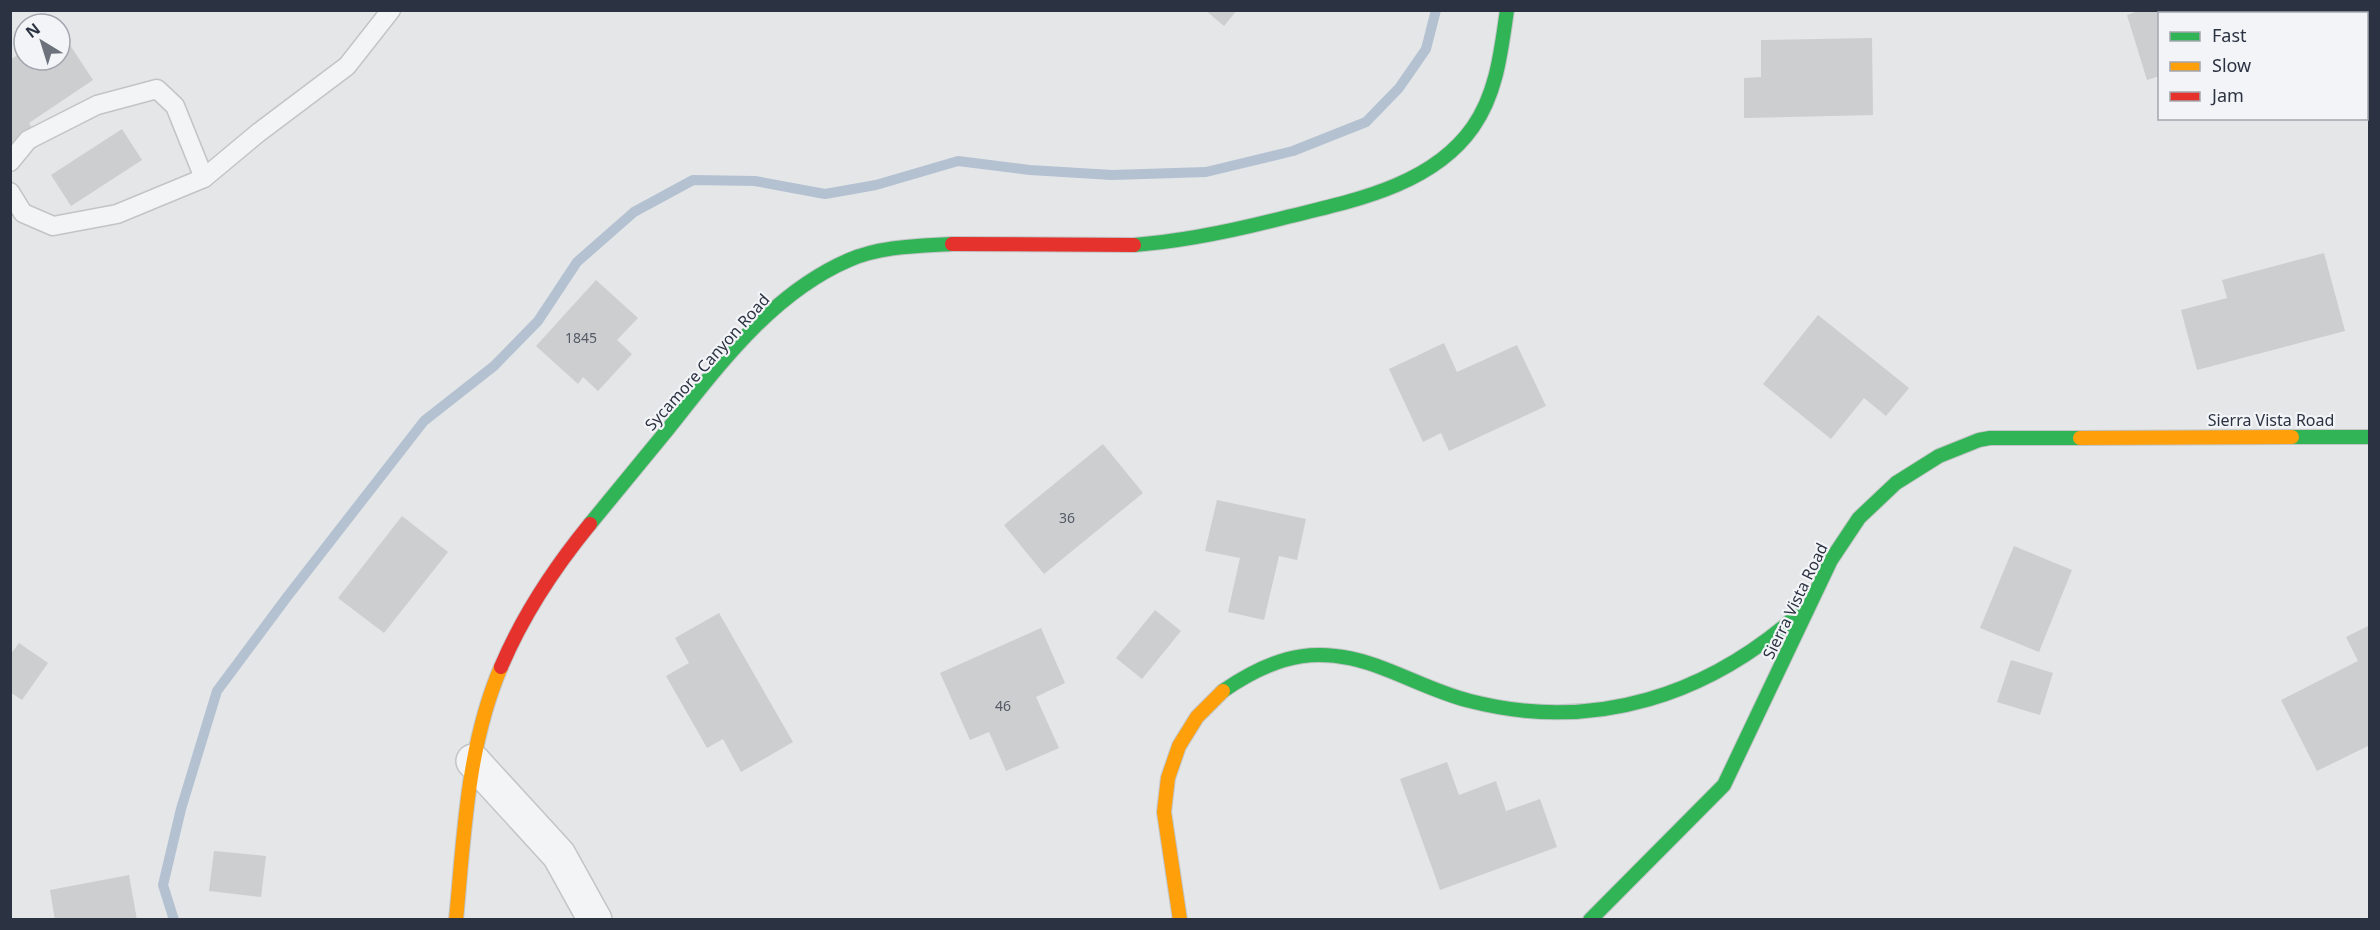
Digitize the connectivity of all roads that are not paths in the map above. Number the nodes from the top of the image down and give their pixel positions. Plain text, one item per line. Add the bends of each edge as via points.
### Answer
1 (391, 10) edge
2 (1507, 10) edge
3 (10, 162) edge
4 (204, 178) junction
5 (10, 192) edge
6 (2370, 437) edge
7 (1814, 600) junction
8 (473, 761) junction
9 (456, 920) edge
10 (595, 920) edge
11 (1180, 920) edge
12 (1590, 920) edge

1 - 4 lane via 347,66
2 - 8 street, Sycamore Canyon Road via 1493,91 1470,130 1416,175 1376,192 1264,223 1181,239 1112,246 950,243 871,253 823,272 795,291 770,312 692,398 540,591 500,666
3 - 4 lane via 28,140 97,105 157,89 175,106
4 - 5 lane via 117,214 52,226 23,213
6 - 7 street, Sierra Vista Road via 1979,440 1939,456 1896,483 1859,518 1831,560
7 - 11 street via 1751,654 1699,683 1655,699 1608,709 1549,713 1490,706 1344,656 1306,655 1268,664 1234,681 1205,706 1183,738 1169,773 1164,811
7 - 12 street, Sierra Vista Road via 1724,785
8 - 9 street, Sycamore Canyon Road
8 - 10 street via 559,855

